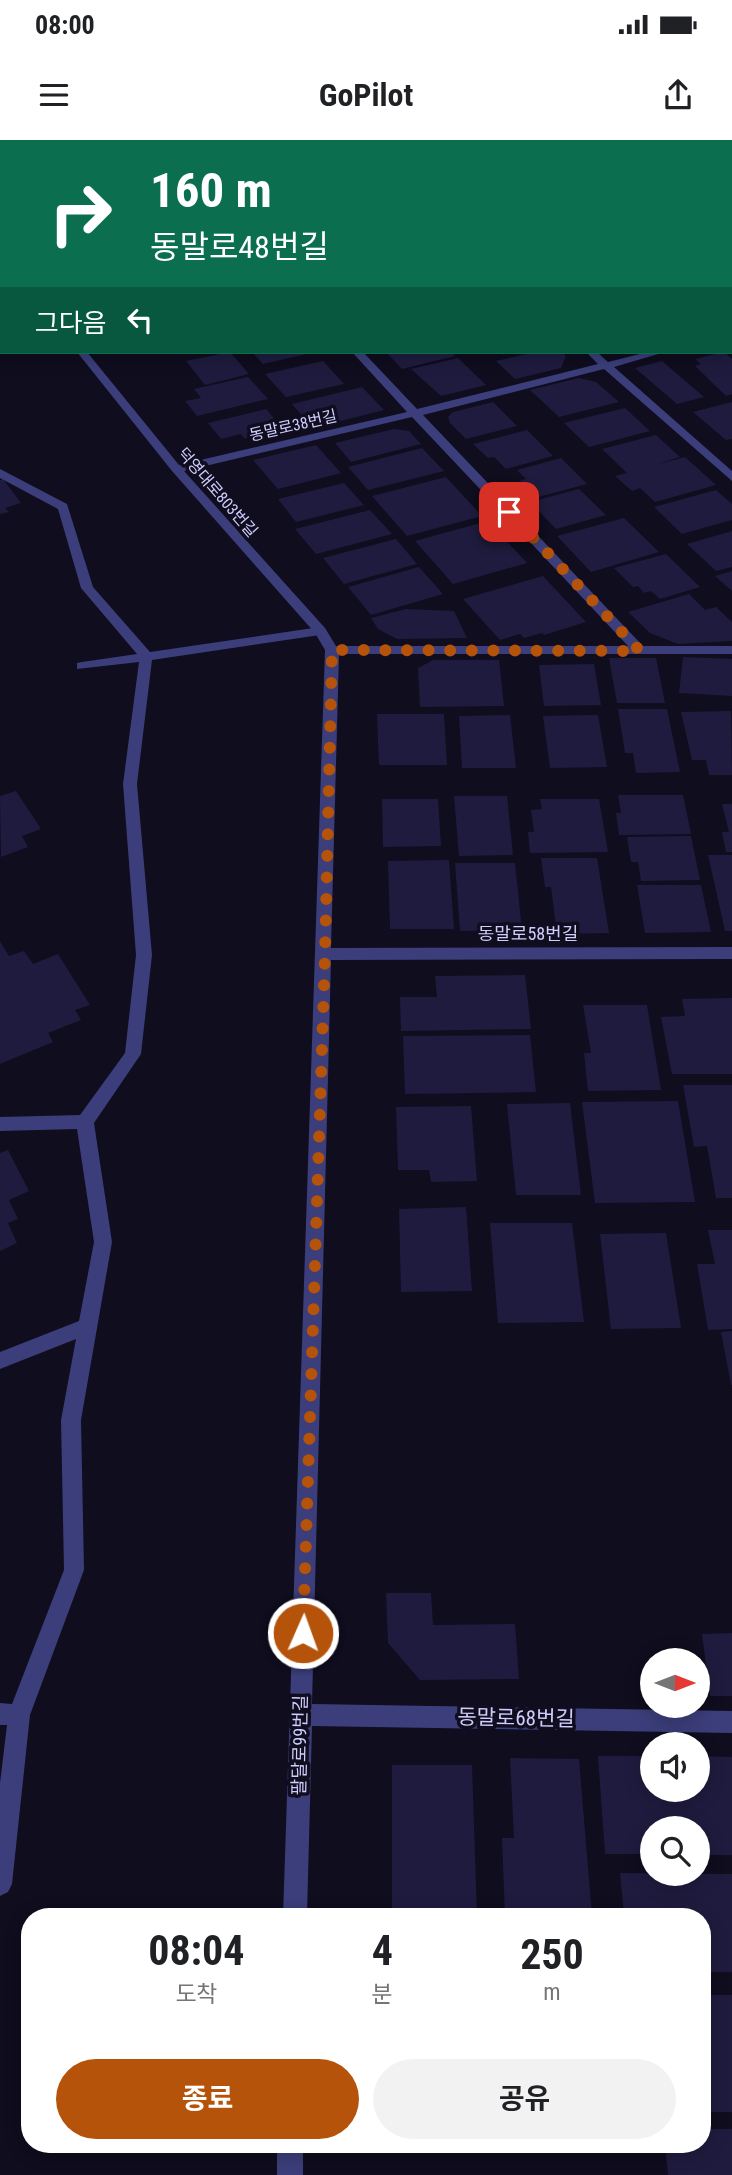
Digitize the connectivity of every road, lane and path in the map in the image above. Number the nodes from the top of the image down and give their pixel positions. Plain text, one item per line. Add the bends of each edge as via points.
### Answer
1 (84, 354) edge
2 (358, 354) edge
3 (593, 354) edge
4 (652, 354) edge
5 (607, 366) junction
6 (416, 413) junction
7 (176, 469) junction
8 (0, 473) edge
9 (732, 477) edge
10 (320, 631) junction
11 (332, 650) junction
12 (732, 650) edge
13 (640, 651) junction
14 (146, 656) junction
15 (82, 666) dead end
16 (732, 953) edge
17 (325, 954) junction
18 (85, 1122) junction
19 (0, 1124) edge
20 (88, 1326) junction
21 (0, 1361) edge
22 (9, 1715) edge
23 (300, 1715) junction
24 (732, 1722) edge
25 (0, 1884) edge
26 (295, 1908) edge
27 (290, 2153) edge
28 (289, 2175) edge

1 - 7 street, 덕영대로803번길
2 - 6 street
3 - 5 street
4 - 5 street, 동말로38번길
5 - 6 street, 동말로38번길
5 - 9 street
6 - 7 street, 동말로38번길
6 - 13 street
7 - 10 street, 덕영대로803번길
8 - 14 street via 63,507 87,588
10 - 11 street, 덕영대로803번길
10 - 14 street
11 - 13 street
11 - 17 street, 팔달로99번길
12 - 13 street
14 - 15 street
14 - 18 street via 130,784 144,956 133,1054
16 - 17 street, 동말로58번길
17 - 23 street, 팔달로99번길
18 - 19 street
18 - 20 street via 103,1242
20 - 21 street
20 - 22 street via 71,1420 74,1570
22 - 25 street
23 - 24 street, 동말로68번길
23 - 26 street, 팔달로99번길
27 - 28 street

